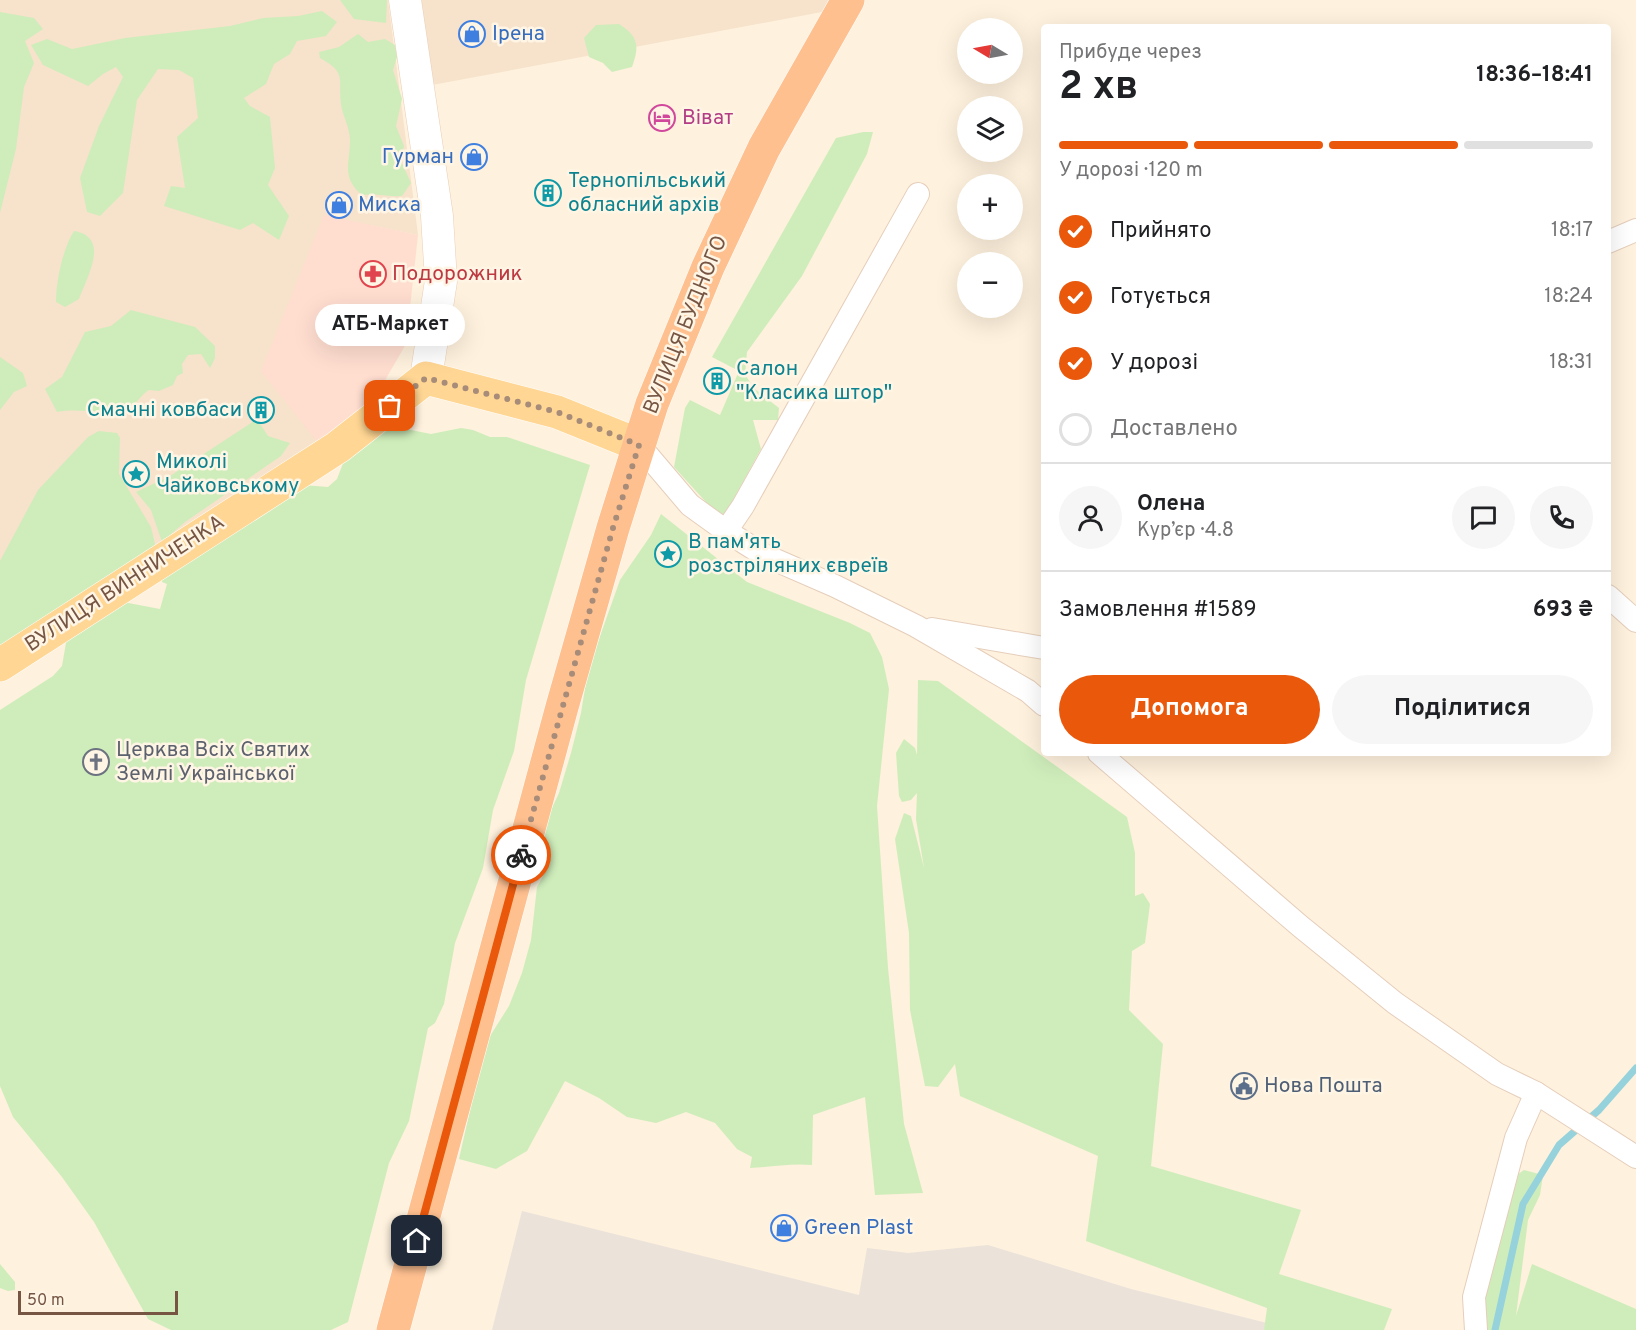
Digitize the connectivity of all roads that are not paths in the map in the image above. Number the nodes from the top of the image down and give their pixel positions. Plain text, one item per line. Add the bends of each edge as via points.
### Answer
1 (405, 0) edge
2 (848, 0) edge
3 (918, 194) dead end
4 (1636, 230) edge
5 (1611, 241) edge
6 (426, 378) junction
7 (639, 445) junction
8 (726, 531) junction
9 (1611, 599) edge
10 (1636, 621) edge
11 (916, 626) junction
12 (1041, 647) edge
13 (0, 664) edge
14 (1041, 702) edge
15 (1102, 756) edge
16 (1536, 1094) junction
17 (1636, 1157) edge
18 (393, 1330) edge
19 (1476, 1330) edge

1 - 6 main road via 437,216 440,272
2 - 7 highway, ВУЛИЦЯ БУДНОГО via 764,148 708,267
3 - 8 street
4 - 5 street
6 - 7 main road via 557,412
6 - 13 main road, ВУЛИЦЯ ВИННИЧЕНКА via 338,447
7 - 8 street via 690,506
7 - 18 highway, ВУЛИЦЯ БУДНОГО via 562,707
8 - 11 street via 764,555
9 - 10 street
11 - 12 street
11 - 14 street
15 - 16 street via 1395,1003 1497,1074
16 - 17 street
16 - 19 street via 1516,1138 1474,1297

